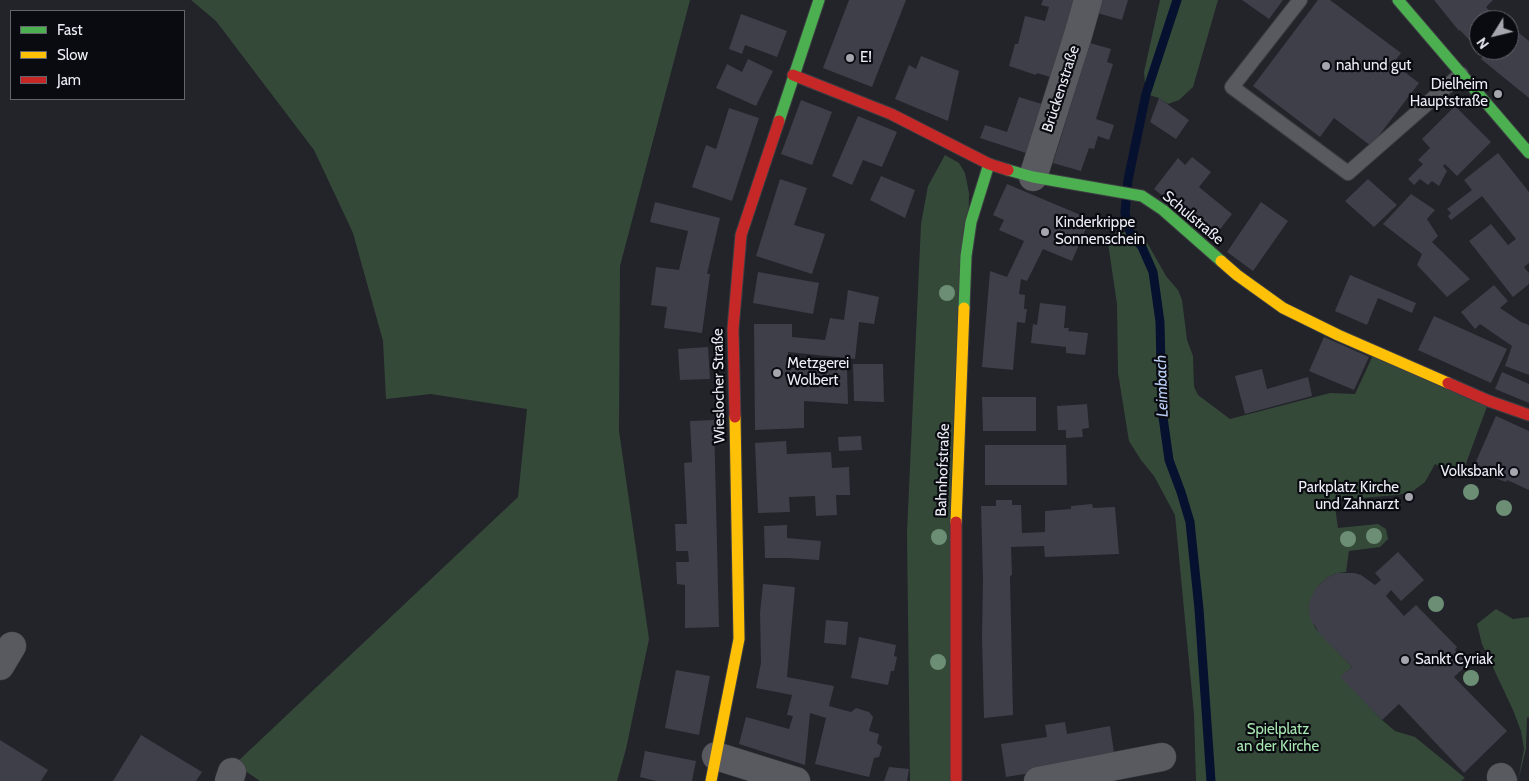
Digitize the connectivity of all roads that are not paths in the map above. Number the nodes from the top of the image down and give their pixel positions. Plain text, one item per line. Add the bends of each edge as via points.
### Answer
1 (819, 0) edge
2 (1088, 0) edge
3 (1300, 0) edge
4 (1398, 0) edge
5 (1461, 74) junction
6 (793, 75) junction
7 (1529, 153) edge
8 (989, 164) junction
9 (1033, 177) junction
10 (1529, 415) edge
11 (1162, 757) dead end
12 (714, 768) edge
13 (796, 781) edge
14 (956, 781) edge
15 (1038, 781) edge

1 - 6 street, Wieslocher Straße
2 - 9 street, Brückenstraße
3 - 5 lane via 1232,87 1348,173
4 - 5 street
5 - 7 street
6 - 8 street, Schulstraße via 890,114
6 - 12 street, Wieslocher Straße via 741,235 732,329 739,639
8 - 9 street, Schulstraße
8 - 14 street, Bahnhofstraße via 966,256 956,512
9 - 10 street, Schulstraße via 1142,196 1163,210 1237,275 1283,308 1368,348
11 - 15 street
12 - 13 street

